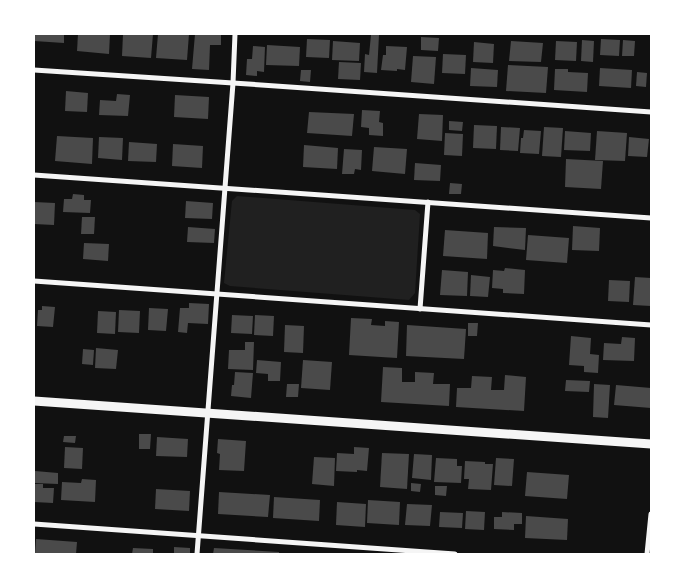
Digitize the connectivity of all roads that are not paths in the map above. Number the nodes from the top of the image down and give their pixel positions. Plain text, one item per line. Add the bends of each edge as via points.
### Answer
1 (236, 34) edge
2 (34, 70) edge
3 (233, 82) junction
4 (651, 112) edge
5 (34, 176) edge
6 (224, 189) junction
7 (428, 202) junction
8 (651, 218) edge
9 (34, 281) edge
10 (216, 294) junction
11 (420, 309) junction
12 (651, 325) edge
13 (34, 402) edge
14 (207, 414) junction
15 (651, 444) edge
16 (651, 514) edge
17 (34, 524) edge
18 (198, 536) junction
19 (196, 554) edge
20 (454, 554) edge
21 (648, 554) edge

1 - 3 street
2 - 3 street
3 - 4 street
3 - 6 street
5 - 6 street
6 - 7 street
6 - 10 street
7 - 8 street
7 - 11 street
9 - 10 street
10 - 11 street
10 - 14 street
11 - 12 street
13 - 14 street
14 - 15 street
14 - 18 street
16 - 21 street
17 - 18 street
18 - 19 street
18 - 20 street

